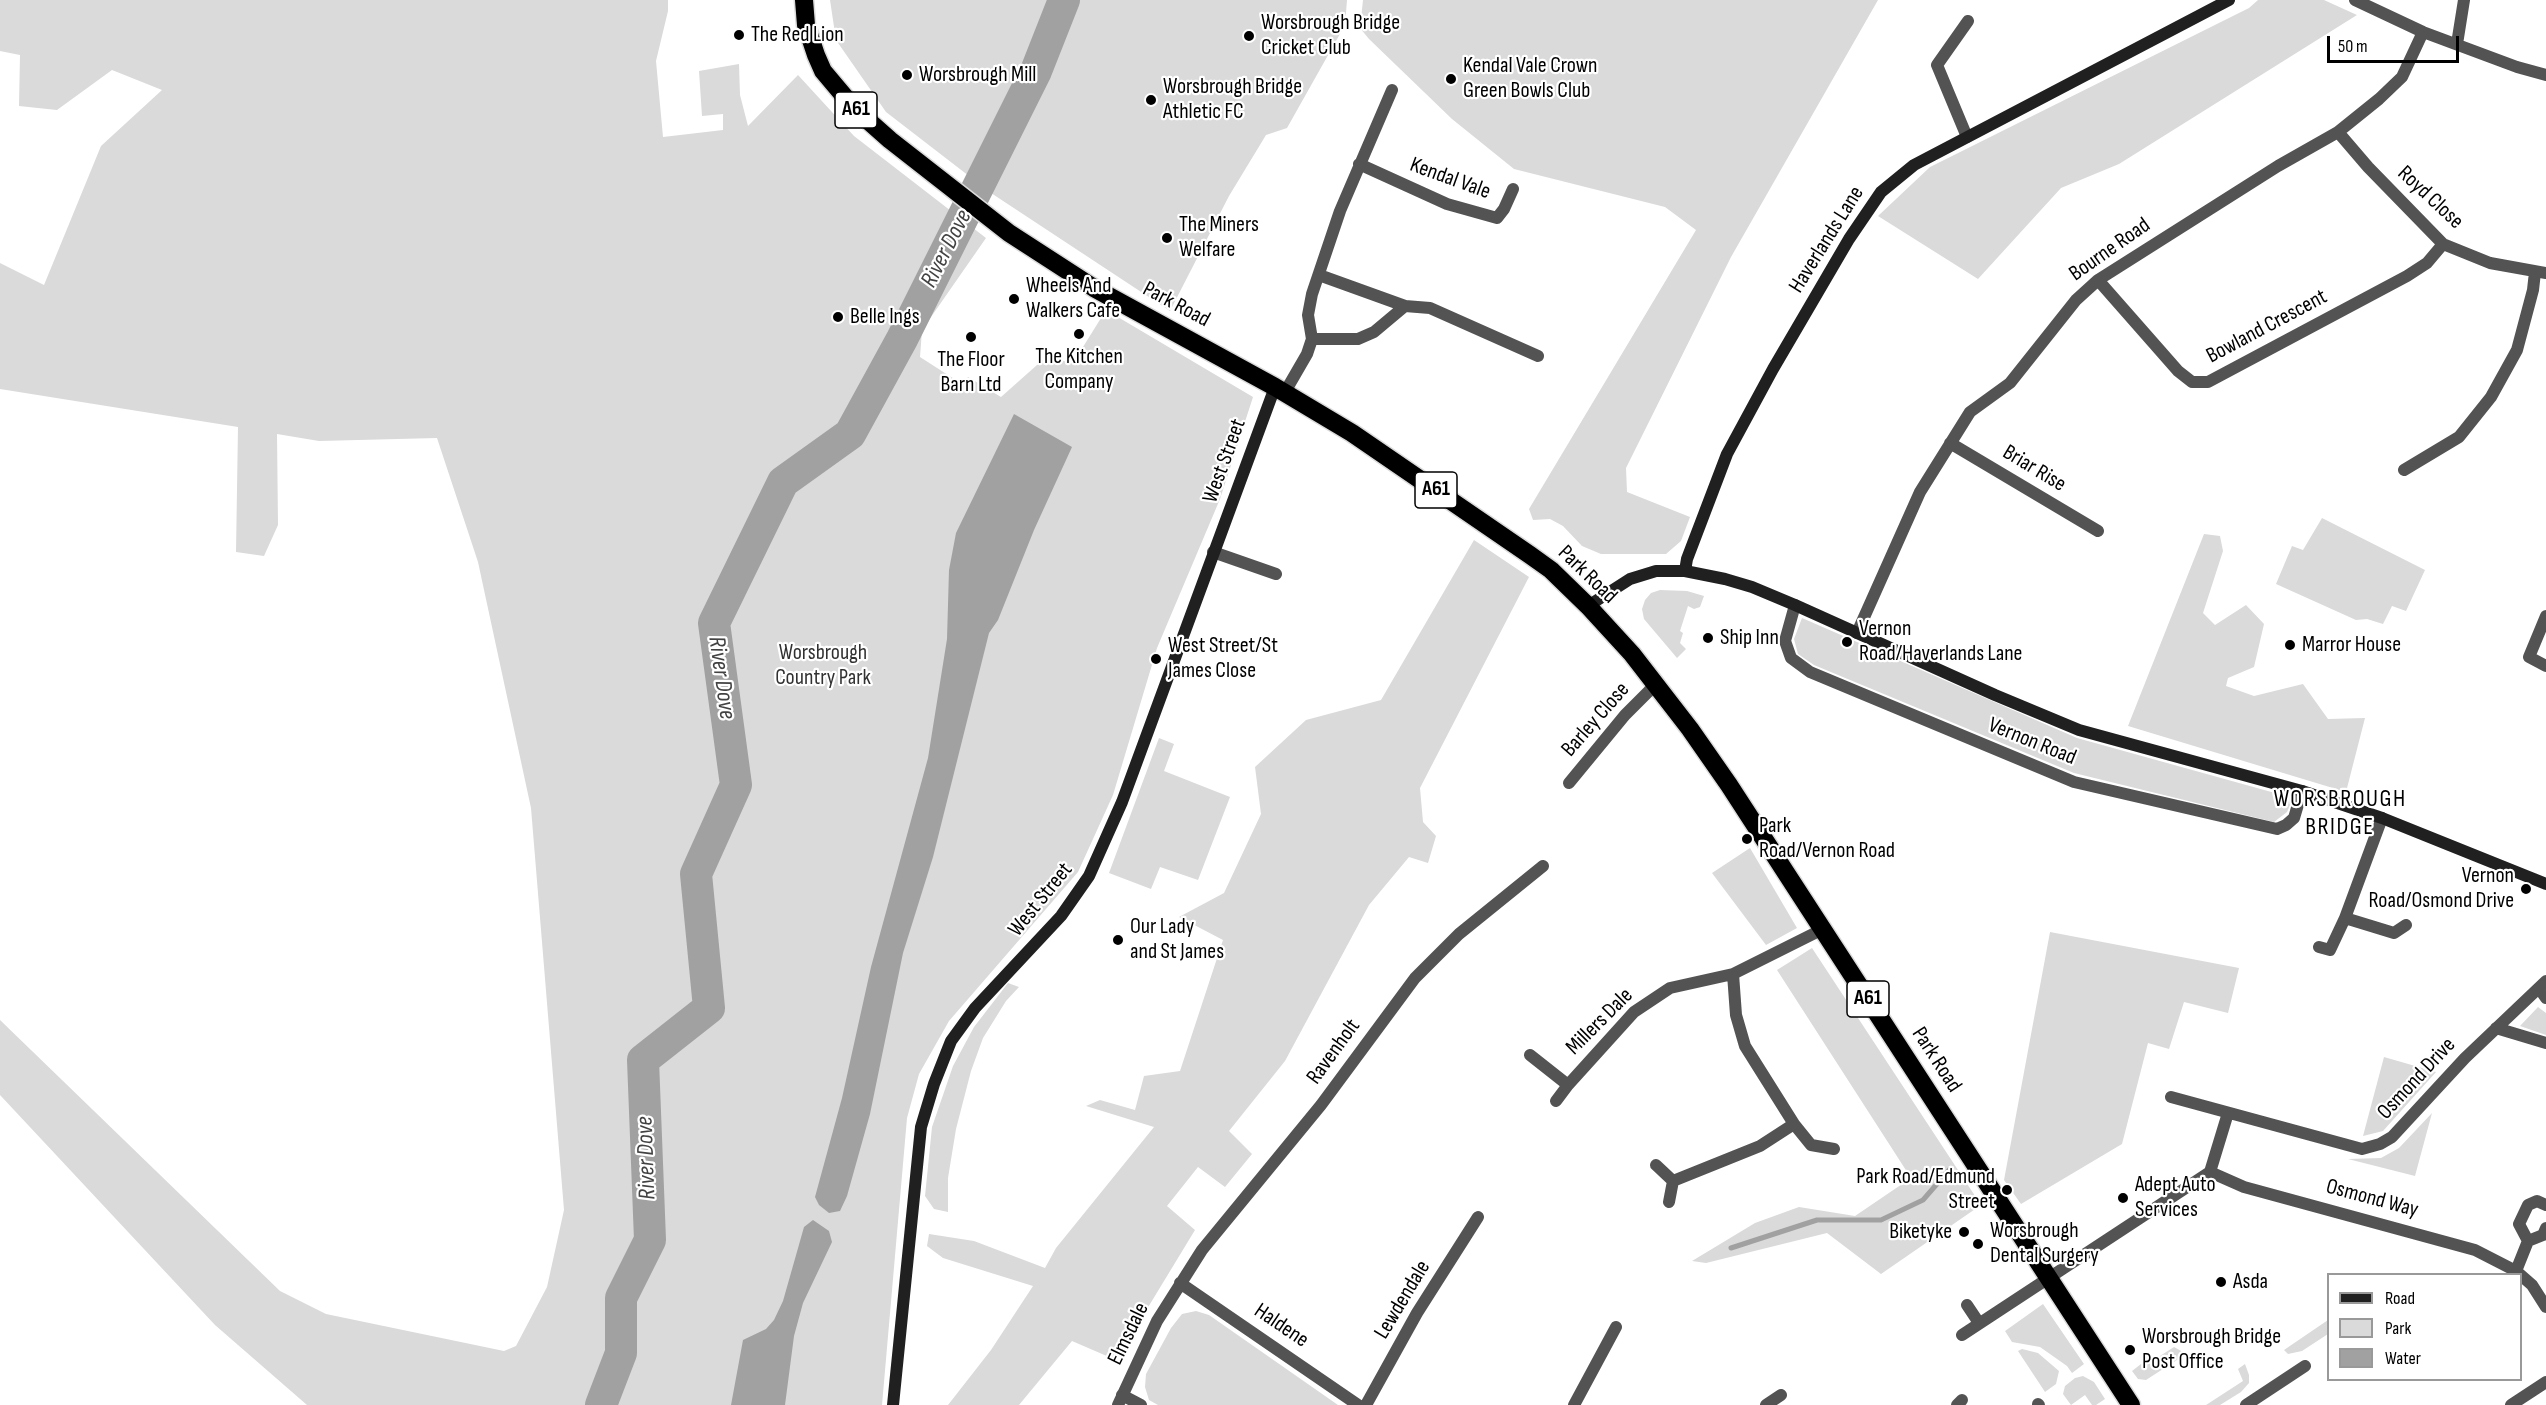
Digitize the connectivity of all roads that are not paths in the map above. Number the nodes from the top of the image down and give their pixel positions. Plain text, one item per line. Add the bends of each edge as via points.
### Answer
1 (804, 0) edge
2 (2229, 0) edge
3 (2355, 0) edge
4 (2464, 0) edge
5 (1968, 21) dead end
6 (2423, 32) junction
7 (2457, 44) junction
8 (2546, 75) edge
9 (1392, 90) dead end
10 (2338, 132) junction
11 (1967, 137) junction
12 (1359, 164) junction
13 (1513, 189) dead end
14 (2443, 244) junction
15 (2541, 273) edge
16 (1318, 274) junction
17 (2098, 280) junction
18 (1405, 306) junction
19 (1312, 339) junction
20 (1538, 356) dead end
21 (1280, 389) junction
22 (1950, 443) junction
23 (2404, 470) dead end
24 (2098, 531) dead end
25 (1213, 552) junction
26 (1685, 572) junction
27 (1276, 574) dead end
28 (1795, 605) junction
29 (1588, 606) junction
30 (2546, 616) edge
31 (1857, 633) junction
32 (2546, 666) edge
33 (1656, 684) junction
34 (1569, 783) dead end
35 (2302, 791) junction
36 (2382, 818) junction
37 (1543, 866) dead end
38 (2546, 884) edge
39 (2345, 918) junction
40 (2406, 925) dead end
41 (1823, 930) junction
42 (2319, 947) dead end
43 (1733, 974) junction
44 (2544, 989) edge
45 (2496, 1028) junction
46 (2546, 1043) edge
47 (1530, 1055) dead end
48 (1568, 1085) junction
49 (2170, 1097) dead end
50 (1556, 1101) dead end
51 (2228, 1113) junction
52 (1794, 1124) junction
53 (1834, 1149) dead end
54 (1656, 1165) dead end
55 (2210, 1172) junction
56 (1672, 1181) junction
57 (1669, 1202) dead end
58 (2546, 1205) edge
59 (1478, 1217) dead end
60 (2546, 1228) edge
61 (2528, 1241) junction
62 (2516, 1270) junction
63 (2519, 1273) edge
64 (2522, 1276) edge
65 (2049, 1280) junction
66 (1180, 1283) junction
67 (1967, 1305) dead end
68 (2546, 1308) edge
69 (1979, 1323) junction
70 (1616, 1327) dead end
71 (1962, 1335) dead end
72 (2305, 1366) dead end
73 (2546, 1382) edge
74 (1781, 1395) dead end
75 (1120, 1400) edge
76 (893, 1405) edge
77 (1141, 1405) edge
78 (1359, 1405) edge
79 (1366, 1405) edge
80 (1574, 1405) edge
81 (1766, 1405) edge
82 (2131, 1405) edge
83 (2246, 1405) edge
84 (2511, 1405) edge

1 - 21 highway, Park Road / A61 via 806,25 823,71 855,109 890,140 1009,233 1094,288
2 - 11 street, Haverlands Lane
3 - 6 street
4 - 7 street
5 - 11 street via 1937,65
6 - 7 street
6 - 10 street, Bourne Road via 2402,77
7 - 8 street
9 - 12 street
10 - 14 street, Royd Close
10 - 17 street, Bourne Road
11 - 26 street, Haverlands Lane via 1914,165 1881,192 1849,239 1727,454
12 - 13 street, Kendal Vale via 1447,204 1497,218
12 - 16 street
14 - 15 street, Royd Close via 2490,263
14 - 17 street, Bowland Crescent via 2427,264 2407,276 2208,382 2192,382 2178,371
15 - 23 street via 2517,350 2491,397 2459,437
16 - 18 street
16 - 19 street via 1308,315
17 - 22 street, Bourne Road via 2076,300 2010,382 1970,412
18 - 19 street via 1374,332 1358,339
18 - 20 street via 1430,308
19 - 21 street via 1307,354
21 - 25 street, West Street
21 - 29 highway, Park Road / A61 via 1530,555
22 - 24 street, Briar Rise
22 - 31 street, Bourne Road via 1920,492
25 - 27 street
25 - 76 street, West Street via 1122,802 1089,876 1061,916 975,1008 951,1041 934,1084 921,1127
26 - 28 street, Vernon Road via 1752,587
26 - 29 street, Vernon Road via 1656,571 1630,579
28 - 31 street, Vernon Road
28 - 35 street, Vernon Road via 1785,641 1791,658 1809,672 2074,782 2277,829 2294,818
29 - 33 highway, Park Road / A61
30 - 32 street via 2529,657
31 - 35 street, Vernon Road via 2079,730
33 - 34 street, Barley Close
33 - 41 highway, Park Road / A61 via 1729,784
35 - 36 street, Vernon Road
36 - 38 street, Vernon Road
36 - 39 street
37 - 66 street, Ravenholt via 1459,934 1415,978 1321,1105 1202,1250
39 - 40 street via 2394,933
39 - 42 street via 2330,950
41 - 43 street, Millers Dale
41 - 65 highway, Park Road / A61
43 - 48 street, Millers Dale via 1670,988 1634,1012
43 - 52 street via 1736,1015 1745,1046
44 - 45 street, Osmond Drive
45 - 46 street
45 - 51 street, Osmond Drive via 2392,1137 2380,1144 2362,1149
47 - 48 street, Millers Dale
48 - 50 street, Millers Dale
49 - 51 street, Osmond Drive
51 - 55 street
52 - 53 street via 1811,1145
52 - 56 street via 1760,1146
54 - 56 street
55 - 62 street, Osmond Way via 2244,1187 2450,1241
55 - 65 street
56 - 57 street
58 - 61 street via 2537,1201 2528,1205 2519,1224
59 - 79 street, Lewdendale via 1417,1313
60 - 61 street via 2543,1235
61 - 62 street
62 - 63 street, Osmond Way
64 - 68 street, Osmond Way
65 - 69 street
65 - 82 highway, Park Road / A61
66 - 75 street, Elmsdale via 1157,1321
66 - 78 street, Haldene
67 - 69 street
69 - 71 street
70 - 80 street
72 - 83 street
73 - 84 street
74 - 81 street
75 - 77 street

